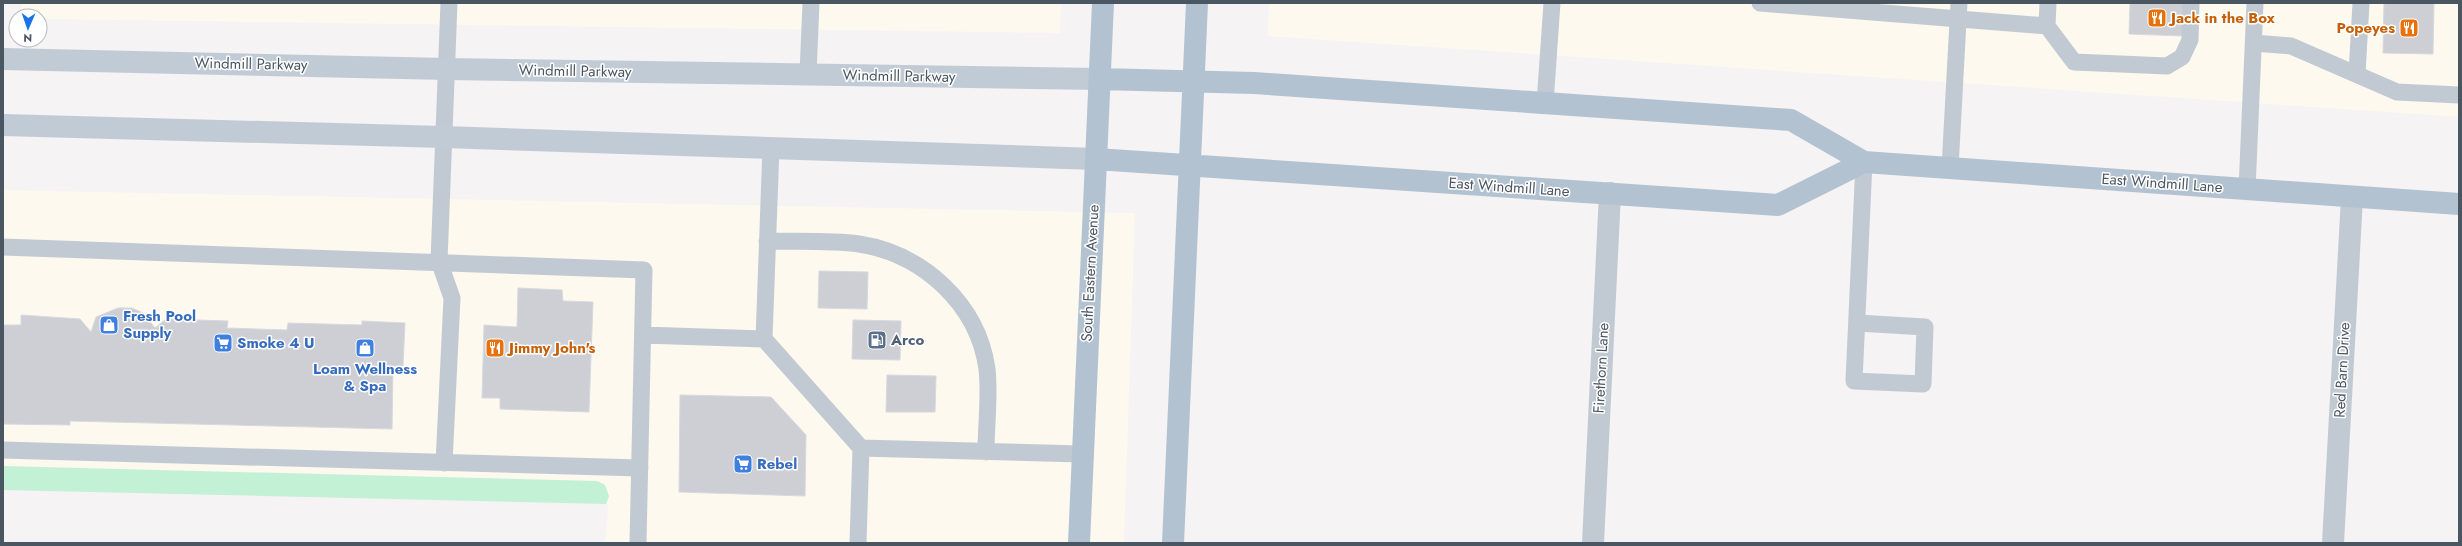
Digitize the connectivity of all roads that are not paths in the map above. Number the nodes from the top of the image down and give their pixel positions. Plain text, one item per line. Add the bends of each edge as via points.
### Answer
1 (450, 3) edge
2 (811, 3) edge
3 (1103, 3) edge
4 (1197, 3) edge
5 (1552, 3) edge
6 (1760, 3) edge
7 (2048, 3) edge
8 (2192, 3) edge
9 (2255, 3) edge
10 (2361, 3) edge
11 (1958, 11) edge
12 (2047, 26) junction
13 (2254, 43) junction
14 (3, 59) edge
15 (447, 69) junction
16 (808, 74) junction
17 (2357, 74) junction
18 (1100, 79) junction
19 (1147, 80) joint
20 (1193, 81) junction
21 (2459, 95) edge
22 (1545, 103) junction
23 (3, 125) edge
24 (444, 137) junction
25 (771, 147) junction
26 (1096, 159) junction
27 (1864, 162) junction
28 (1190, 165) junction
29 (1950, 168) junction
30 (2248, 190) junction
31 (1610, 193) junction
32 (2352, 197) junction
33 (2459, 204) edge
34 (767, 241) junction
35 (3, 247) edge
36 (439, 261) junction
37 (1857, 323) junction
38 (642, 335) junction
39 (764, 339) junction
40 (861, 448) junction
41 (3, 450) edge
42 (986, 452) junction
43 (1082, 454) junction
44 (444, 462) junction
45 (640, 468) junction
46 (638, 543) edge
47 (858, 543) edge
48 (1079, 543) edge
49 (1173, 543) edge
50 (1593, 543) edge
51 (2333, 543) edge

1 - 15 lane
2 - 16 lane
3 - 18 main road, South Eastern Avenue
4 - 20 main road
5 - 22 lane
6 - 11 lane
7 - 12 lane
8 - 12 lane via 2190,40 2182,57 2167,66 2074,62
9 - 13 lane
10 - 17 lane
11 - 12 lane
11 - 29 lane
13 - 17 lane via 2291,46
13 - 30 lane
14 - 15 main road, Windmill Parkway
15 - 16 main road, Windmill Parkway
15 - 24 lane
16 - 18 main road, Windmill Parkway
17 - 21 lane via 2397,92
18 - 19 main road, Windmill Parkway
18 - 26 main road, South Eastern Avenue
19 - 20 main road, East Windmill Lane
20 - 22 main road, East Windmill Lane
20 - 28 main road
22 - 27 main road, East Windmill Lane via 1791,120
23 - 24 main road
24 - 25 main road
24 - 36 lane
25 - 26 main road
25 - 34 lane
26 - 28 main road, East Windmill Lane
26 - 43 main road, South Eastern Avenue
27 - 29 main road, East Windmill Lane
27 - 31 main road, East Windmill Lane via 1778,205
27 - 37 lane
28 - 31 main road, East Windmill Lane
28 - 49 main road
29 - 30 main road, East Windmill Lane
30 - 32 main road, East Windmill Lane
31 - 50 street, Firethorn Lane
32 - 33 main road, East Windmill Lane
32 - 51 street, Red Barn Drive
34 - 39 lane
34 - 42 lane via 859,244 900,256 933,275 959,301 978,335 987,370
35 - 36 lane
36 - 38 lane via 644,270
36 - 44 lane via 452,298
37 - 37 lane via 1854,381 1922,384 1924,327
38 - 39 lane
38 - 45 lane
39 - 40 lane
40 - 42 lane
40 - 47 lane
41 - 44 lane
42 - 43 lane
43 - 48 main road, South Eastern Avenue
44 - 45 lane
45 - 46 lane

